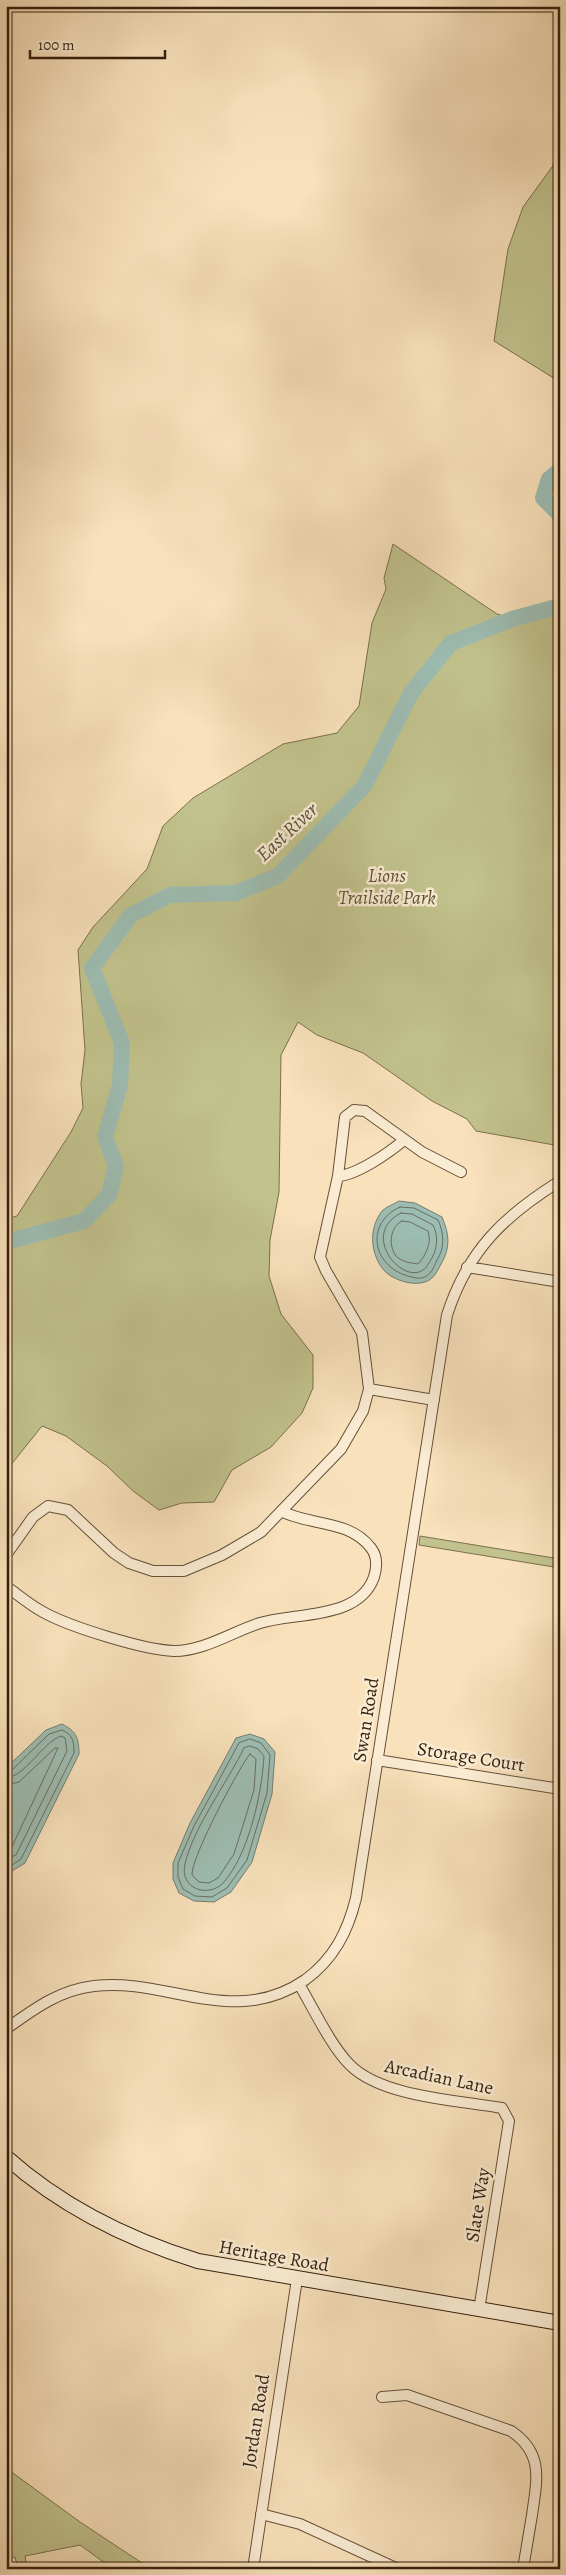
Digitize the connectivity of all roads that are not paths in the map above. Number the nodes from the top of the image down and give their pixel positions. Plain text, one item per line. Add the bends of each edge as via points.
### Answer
1 (404, 1140) junction
2 (462, 1172) dead end
3 (338, 1176) junction
4 (560, 1181) edge
5 (467, 1267) junction
6 (560, 1282) edge
7 (369, 1389) junction
8 (434, 1400) junction
9 (281, 1511) junction
10 (6, 1556) edge
11 (6, 1586) edge
12 (377, 1760) junction
13 (560, 1789) edge
14 (299, 1984) junction
15 (6, 2029) edge
16 (502, 2108) joint
17 (6, 2157) edge
18 (297, 2279) junction
19 (480, 2310) junction
20 (560, 2323) edge
21 (382, 2397) dead end
22 (261, 2514) junction
23 (252, 2569) edge
24 (398, 2569) edge
25 (524, 2569) edge

1 - 2 street
1 - 3 street via 350,1174
1 - 3 street via 368,1113 351,1112 344,1120
3 - 7 street via 320,1257 362,1333
4 - 5 street, Swan Road via 510,1216 489,1237
5 - 6 street
5 - 8 street, Swan Road via 447,1315
7 - 8 street
7 - 9 street via 365,1406 341,1449
8 - 12 street, Swan Road
9 - 10 street via 267,1527 246,1542 202,1566 179,1572 153,1571 129,1563 70,1512 51,1505 35,1514
9 - 11 street via 330,1523 369,1545 377,1564 374,1578 366,1590 331,1612 280,1618 200,1646 173,1650 134,1643 56,1618 31,1605
12 - 13 street, Storage Court
12 - 14 street, Swan Road via 350,1921 335,1950
14 - 15 street, Swan Road via 272,1996 242,2002 122,1986 95,1986 50,1999
14 - 16 street, Arcadian Lane via 343,2056 368,2080 389,2089
16 - 19 street, Slate Way via 509,2121
17 - 18 main road, Heritage Road via 71,2206 128,2236 198,2261
18 - 19 main road, Heritage Road
18 - 22 street, Jordan Road
19 - 20 main road, Heritage Road
21 - 25 street via 407,2395 510,2431 524,2441 537,2472
22 - 23 street, Jordan Road
22 - 24 street via 300,2524

